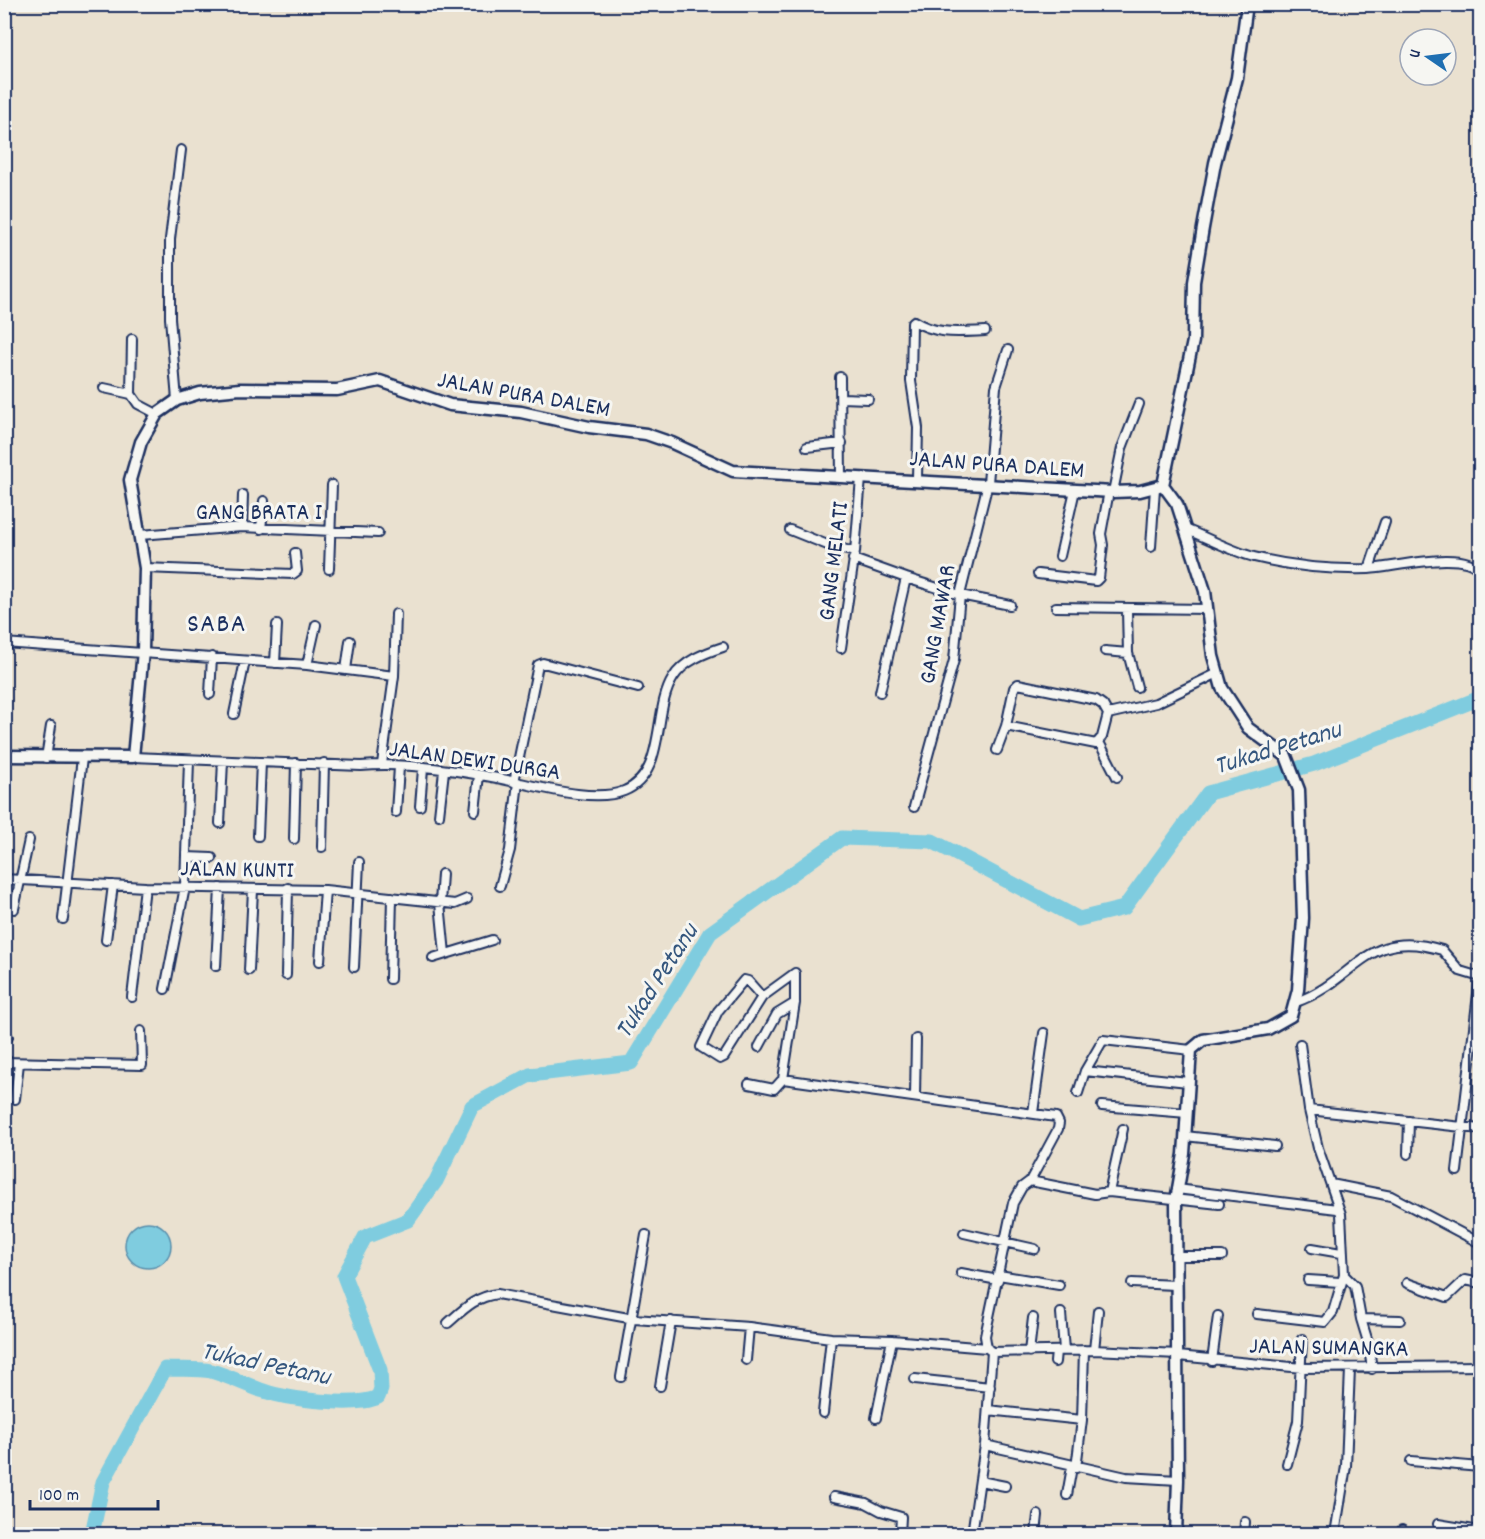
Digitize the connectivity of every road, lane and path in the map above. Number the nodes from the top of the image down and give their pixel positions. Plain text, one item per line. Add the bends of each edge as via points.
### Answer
1 (1247, 4) edge
2 (181, 150) dead end
3 (984, 331) dead end
4 (132, 339) dead end
5 (1008, 350) dead end
6 (840, 377) dead end
7 (104, 388) dead end
8 (131, 394) junction
9 (842, 398) junction
10 (868, 399) dead end
11 (177, 400) junction
12 (1138, 404) dead end
13 (157, 414) junction
14 (842, 443) junction
15 (807, 447) dead end
16 (841, 478) junction
17 (861, 478) junction
18 (917, 479) junction
19 (988, 483) junction
20 (332, 484) dead end
21 (1159, 487) junction
22 (1075, 490) junction
23 (1111, 491) junction
24 (243, 495) dead end
25 (264, 501) dead end
26 (1385, 522) dead end
27 (242, 527) junction
28 (261, 529) junction
29 (1185, 529) junction
30 (329, 530) junction
31 (790, 530) dead end
32 (378, 533) dead end
33 (140, 535) junction
34 (1151, 547) dead end
35 (295, 553) dead end
36 (854, 555) junction
37 (1060, 556) dead end
38 (146, 568) junction
39 (329, 569) dead end
40 (1369, 569) junction
41 (1480, 571) edge
42 (1038, 574) dead end
43 (906, 578) junction
44 (960, 595) junction
45 (1010, 604) dead end
46 (1056, 607) dead end
47 (1208, 609) junction
48 (1127, 610) junction
49 (396, 615) dead end
50 (277, 625) dead end
51 (316, 625) dead end
52 (350, 641) dead end
53 (4, 643) edge
54 (723, 648) dead end
55 (841, 648) dead end
56 (143, 651) junction
57 (1105, 651) dead end
58 (1128, 653) junction
59 (212, 657) junction
60 (244, 661) junction
61 (275, 663) junction
62 (307, 665) junction
63 (346, 670) junction
64 (1216, 674) junction
65 (394, 676) junction
66 (1137, 687) dead end
67 (638, 688) dead end
68 (880, 692) dead end
69 (210, 694) dead end
70 (234, 714) dead end
71 (1108, 714) junction
72 (51, 726) dead end
73 (1006, 726) junction
74 (1099, 742) junction
75 (997, 750) dead end
76 (4, 756) edge
77 (46, 758) junction
78 (133, 758) junction
79 (82, 759) junction
80 (189, 760) junction
81 (223, 761) junction
82 (261, 762) junction
83 (296, 763) junction
84 (324, 763) junction
85 (382, 764) junction
86 (399, 767) junction
87 (423, 769) junction
88 (444, 771) junction
89 (479, 775) junction
90 (1117, 777) dead end
91 (516, 782) junction
92 (420, 806) dead end
93 (914, 807) dead end
94 (475, 811) dead end
95 (396, 812) dead end
96 (440, 815) dead end
97 (220, 823) dead end
98 (258, 836) dead end
99 (294, 839) dead end
100 (29, 840) dead end
101 (322, 847) dead end
102 (186, 856) junction
103 (212, 858) dead end
104 (359, 862) dead end
105 (442, 874) dead end
106 (4, 879) edge
107 (20, 880) junction
108 (67, 883) junction
109 (113, 885) junction
110 (500, 886) dead end
111 (144, 887) junction
112 (185, 887) junction
113 (220, 888) junction
114 (288, 888) junction
115 (253, 890) junction
116 (325, 890) junction
117 (356, 892) junction
118 (392, 897) junction
119 (467, 899) dead end
120 (440, 903) junction
121 (14, 909) dead end
122 (63, 919) dead end
123 (106, 940) dead end
124 (492, 940) dead end
125 (445, 954) junction
126 (433, 958) dead end
127 (321, 962) dead end
128 (216, 966) dead end
129 (354, 967) dead end
130 (249, 970) dead end
131 (286, 975) dead end
132 (1480, 977) edge
133 (390, 979) dead end
134 (165, 989) dead end
135 (132, 997) dead end
136 (762, 997) junction
137 (1296, 1002) junction
138 (795, 1003) junction
139 (141, 1031) dead end
140 (1044, 1033) dead end
141 (916, 1039) dead end
142 (1300, 1044) dead end
143 (759, 1047) dead end
144 (1191, 1050) junction
145 (4, 1062) edge
146 (19, 1063) junction
147 (1085, 1071) junction
148 (783, 1079) junction
149 (1188, 1082) junction
150 (749, 1084) dead end
151 (1078, 1093) dead end
152 (915, 1098) junction
153 (15, 1099) dead end
154 (1102, 1106) dead end
155 (1309, 1110) junction
156 (1033, 1113) junction
157 (1187, 1113) junction
158 (1409, 1121) junction
159 (1462, 1128) junction
160 (1123, 1129) dead end
161 (1480, 1129) edge
162 (1185, 1136) junction
163 (1275, 1146) dead end
164 (1408, 1154) dead end
165 (1457, 1171) dead end
166 (1030, 1181) junction
167 (1331, 1184) junction
168 (1109, 1192) junction
169 (1177, 1194) junction
170 (1219, 1204) dead end
171 (1337, 1209) junction
172 (964, 1233) dead end
173 (646, 1235) dead end
174 (1004, 1241) junction
175 (1480, 1243) edge
176 (1312, 1248) dead end
177 (1035, 1249) dead end
178 (1341, 1253) junction
179 (1175, 1256) junction
180 (1222, 1256) dead end
181 (961, 1273) dead end
182 (998, 1278) junction
183 (1342, 1278) junction
184 (1308, 1280) dead end
185 (1132, 1283) dead end
186 (1407, 1283) dead end
187 (1480, 1283) edge
188 (1059, 1285) dead end
189 (1175, 1285) junction
190 (1098, 1311) dead end
191 (1061, 1313) dead end
192 (1257, 1314) dead end
193 (1218, 1316) dead end
194 (1033, 1318) dead end
195 (634, 1319) junction
196 (1361, 1319) junction
197 (1303, 1320) junction
198 (1400, 1320) dead end
199 (671, 1321) junction
200 (448, 1323) dead end
201 (749, 1327) junction
202 (1302, 1329) dead end
203 (831, 1338) junction
204 (1302, 1339) dead end
205 (892, 1340) junction
206 (989, 1350) junction
207 (1060, 1350) junction
208 (1084, 1350) junction
209 (1094, 1350) junction
210 (1029, 1352) junction
211 (1178, 1355) junction
212 (746, 1360) dead end
213 (1212, 1361) junction
214 (1055, 1362) dead end
215 (1480, 1366) edge
216 (1302, 1368) junction
217 (1350, 1369) junction
218 (1372, 1369) junction
219 (621, 1377) dead end
220 (915, 1379) dead end
221 (660, 1386) dead end
222 (990, 1387) junction
223 (988, 1410) junction
224 (823, 1413) dead end
225 (876, 1418) dead end
226 (1082, 1420) junction
227 (985, 1445) junction
228 (1411, 1461) dead end
229 (1287, 1464) dead end
230 (1074, 1467) junction
231 (1480, 1467) edge
232 (1179, 1480) junction
233 (980, 1481) junction
234 (1005, 1486) dead end
235 (1067, 1495) dead end
236 (834, 1497) dead end
237 (1038, 1515) dead end
238 (1245, 1522) dead end
239 (1437, 1524) dead end
240 (1480, 1532) edge
241 (900, 1534) edge
242 (972, 1534) edge
243 (1036, 1534) edge
244 (1176, 1534) edge
245 (1244, 1534) edge
246 (1335, 1534) edge

1 - 21 street via 1237,78 1215,163 1194,282 1192,341
2 - 11 street via 170,239 170,318
3 - 18 street via 948,333 912,323
4 - 8 street
5 - 19 street, GANG MAWAR via 996,387
6 - 9 street
7 - 8 street
8 - 13 street via 138,404
9 - 10 street
9 - 14 street
11 - 13 street, JALAN PURA DALEM
11 - 16 street, JALAN PURA DALEM via 213,391 328,390 383,381 450,405 521,412 589,428 646,434 733,471
12 - 23 street
13 - 33 street, JALAN PURA DALEM via 138,451 130,480
14 - 15 street
14 - 16 street
16 - 17 street, JALAN PURA DALEM
17 - 18 street, JALAN PURA DALEM
17 - 36 street, GANG MELATI
18 - 19 street, JALAN PURA DALEM
19 - 22 street, JALAN PURA DALEM
19 - 44 street, GANG MAWAR
20 - 30 street
21 - 23 street, JALAN PURA DALEM
21 - 29 street via 1175,498
21 - 34 street
22 - 23 street, JALAN PURA DALEM
22 - 37 street
23 - 42 street via 1101,534 1099,578 1096,581
24 - 27 street
25 - 28 street
26 - 40 street
27 - 28 street, GANG BRATA I
27 - 33 street, GANG BRATA I
28 - 30 street, GANG BRATA I
29 - 40 street via 1253,557 1307,567
29 - 47 street
30 - 32 street, GANG BRATA I
30 - 39 street
31 - 36 street
33 - 38 street, JALAN PURA DALEM
35 - 38 street via 297,571 293,574
36 - 43 street
36 - 55 street, GANG MELATI
38 - 56 street, JALAN PURA DALEM
40 - 41 street via 1455,561 1474,564
43 - 44 street
43 - 68 street
44 - 45 street
44 - 93 street, GANG MAWAR via 954,660
46 - 48 street
47 - 48 street
47 - 64 street
48 - 58 street
49 - 65 street
50 - 61 street
51 - 62 street
52 - 63 street
53 - 56 street
54 - 91 street, JALAN DEWI DURGA via 692,660 673,678 648,769 633,787 599,795
56 - 59 street
56 - 78 street, JALAN PURA DALEM
57 - 58 street
58 - 66 street
59 - 60 street
59 - 69 street
60 - 61 street
60 - 70 street
61 - 62 street
62 - 63 street
63 - 65 street
64 - 71 street via 1156,703
64 - 137 street via 1248,728 1286,756 1299,790 1303,918
65 - 85 street
67 - 91 street via 543,663 538,665
71 - 73 street via 1095,700 1020,684 1014,688
71 - 74 street
72 - 77 street
73 - 74 street via 1089,744
73 - 75 street
74 - 90 street
76 - 77 street
77 - 79 street
78 - 79 street
78 - 80 street, JALAN DEWI DURGA
79 - 108 street
80 - 81 street, JALAN DEWI DURGA
80 - 102 street
81 - 82 street, JALAN DEWI DURGA
81 - 97 street
82 - 83 street, JALAN DEWI DURGA
82 - 98 street
83 - 84 street, JALAN DEWI DURGA
83 - 99 street
84 - 85 street, JALAN DEWI DURGA
84 - 101 street
85 - 86 street, JALAN DEWI DURGA
86 - 87 street, JALAN DEWI DURGA
86 - 95 street
87 - 88 street, JALAN DEWI DURGA
87 - 92 street
88 - 89 street, JALAN DEWI DURGA
88 - 96 street
89 - 91 street, JALAN DEWI DURGA
89 - 94 street
91 - 110 street via 510,850
100 - 107 street
102 - 103 street
102 - 112 street
104 - 117 street
105 - 120 street
106 - 107 street, JALAN KUNTI
107 - 108 street, JALAN KUNTI
107 - 121 street
108 - 109 street, JALAN KUNTI
108 - 122 street
109 - 111 street, JALAN KUNTI
109 - 123 street
111 - 112 street, JALAN KUNTI
111 - 135 street
112 - 113 street, JALAN KUNTI
112 - 134 street
113 - 115 street, JALAN KUNTI
113 - 128 street
114 - 115 street, JALAN KUNTI
114 - 116 street, JALAN KUNTI
114 - 131 street
115 - 130 street
116 - 117 street, JALAN KUNTI
116 - 127 street
117 - 118 street, JALAN KUNTI
117 - 129 street
118 - 120 street, JALAN KUNTI
118 - 133 street
119 - 120 street, JALAN KUNTI via 455,904
120 - 125 street
124 - 125 street
125 - 126 street
132 - 137 street via 1460,971 1442,950 1399,943 1371,953 1318,992
132 - 159 street
136 - 136 street via 744,981 718,1011 701,1049 720,1059 724,1057
136 - 138 street via 793,973 797,975
137 - 144 street via 1291,1016 1268,1029 1203,1040
138 - 143 street via 777,1014
138 - 148 street
139 - 146 street via 142,1065
140 - 156 street
141 - 152 street
142 - 155 street
144 - 147 street via 1106,1040 1101,1042
144 - 149 street
145 - 146 street
146 - 153 street
147 - 149 street
147 - 151 street
148 - 150 street via 774,1089
148 - 152 street
149 - 157 street
152 - 156 street
154 - 157 street
155 - 158 street
155 - 167 street
156 - 166 street via 1056,1117 1059,1125
157 - 162 street
158 - 159 street
158 - 164 street
159 - 161 street
159 - 165 street
160 - 168 street
162 - 163 street
162 - 169 street
166 - 168 street via 1095,1194
166 - 174 street via 1013,1203
167 - 171 street
167 - 175 street via 1391,1196
168 - 169 street
169 - 170 street
169 - 171 street
169 - 179 street
171 - 178 street via 1342,1224
172 - 174 street
173 - 195 street
174 - 177 street
174 - 182 street
176 - 178 street
178 - 183 street
179 - 180 street
179 - 189 street
181 - 182 street
182 - 188 street
182 - 206 street via 985,1336
183 - 184 street
183 - 196 street via 1355,1286
183 - 197 street via 1330,1318 1325,1322
185 - 189 street
186 - 187 street via 1447,1297 1465,1280
189 - 211 street
190 - 209 street
191 - 207 street
192 - 197 street
193 - 213 street
194 - 210 street
195 - 199 street, JALAN SUMANGKA
195 - 200 street, JALAN SUMANGKA via 497,1294 470,1303
195 - 219 street
196 - 198 street
196 - 218 street
197 - 202 street
199 - 201 street, JALAN SUMANGKA
199 - 221 street
201 - 203 street, JALAN SUMANGKA
201 - 212 street
203 - 205 street, JALAN SUMANGKA
203 - 224 street
204 - 216 street
205 - 206 street, JALAN SUMANGKA
205 - 225 street
206 - 210 street, JALAN SUMANGKA
206 - 222 street
207 - 208 street, JALAN SUMANGKA
207 - 210 street, JALAN SUMANGKA
207 - 214 street
208 - 209 street, JALAN SUMANGKA
208 - 226 street
209 - 211 street, JALAN SUMANGKA
211 - 213 street, JALAN SUMANGKA
211 - 232 street
213 - 216 street, JALAN SUMANGKA
215 - 218 street, JALAN SUMANGKA
216 - 217 street, JALAN SUMANGKA
216 - 229 street via 1298,1421
217 - 218 street, JALAN SUMANGKA
217 - 246 street via 1346,1466
220 - 222 street
222 - 223 street
223 - 226 street
223 - 227 street
226 - 230 street
227 - 230 street
227 - 233 street
228 - 231 street
230 - 232 street via 1126,1477
230 - 235 street
232 - 244 street
233 - 234 street
233 - 242 street
236 - 241 street via 868,1504 901,1517
237 - 243 street
238 - 245 street
239 - 240 street

